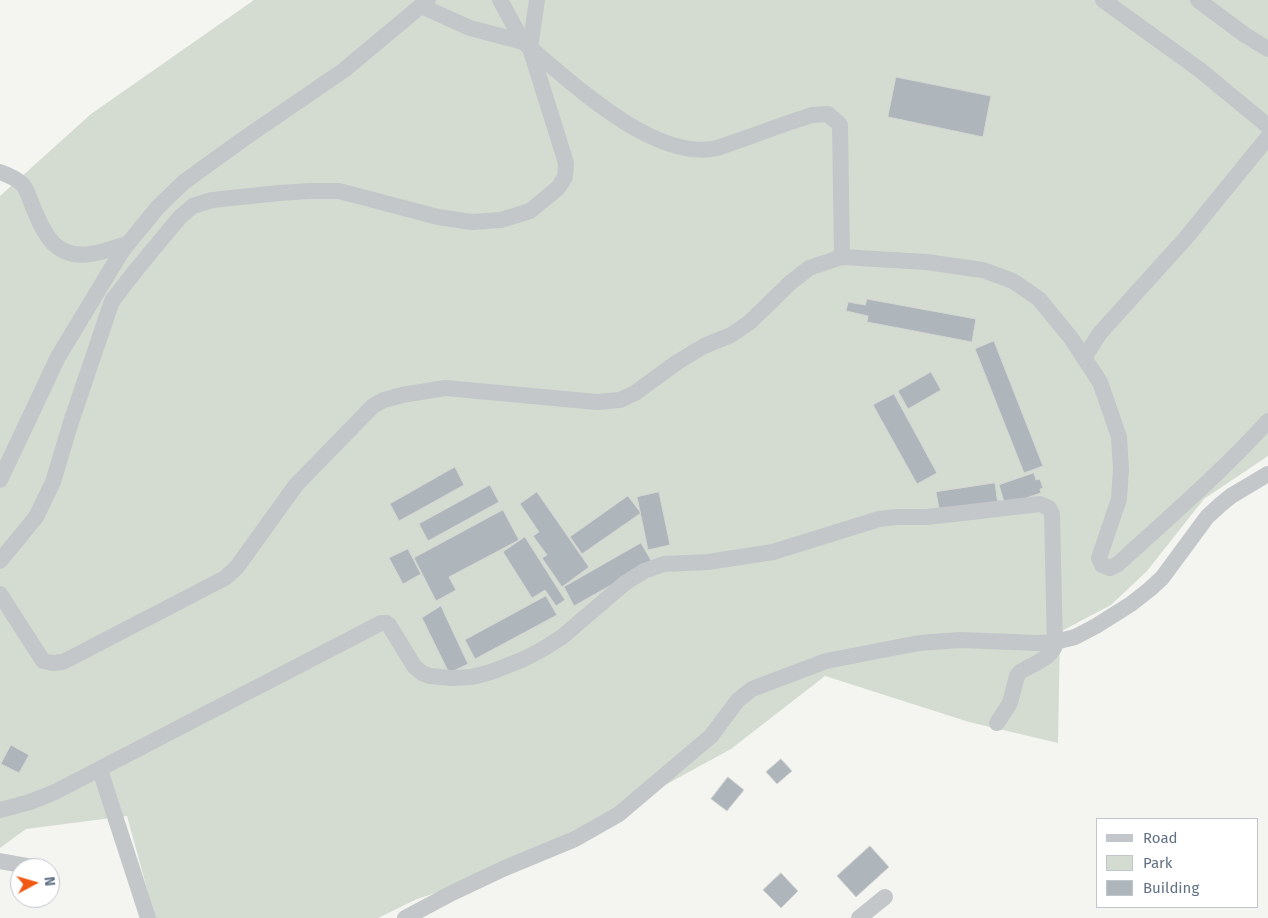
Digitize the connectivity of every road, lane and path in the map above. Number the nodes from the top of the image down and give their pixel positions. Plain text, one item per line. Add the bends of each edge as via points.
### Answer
1 (500, 0) edge
2 (537, 0) edge
3 (1103, 0) edge
4 (1198, 0) edge
5 (425, 3) edge
6 (526, 45) junction
7 (1268, 49) edge
8 (1268, 126) edge
9 (1268, 137) edge
10 (0, 172) edge
11 (127, 244) junction
12 (842, 257) junction
13 (1084, 358) junction
14 (1268, 421) edge
15 (1268, 474) edge
16 (0, 480) edge
17 (0, 561) edge
18 (0, 594) edge
19 (1055, 642) junction
20 (998, 723) dead end
21 (100, 770) junction
22 (0, 810) edge
23 (884, 898) dead end
24 (148, 918) edge
25 (405, 918) edge
26 (858, 918) edge

1 - 6 street
2 - 6 street
3 - 8 street via 1200,70
4 - 7 street
5 - 6 street via 470,28
5 - 11 street via 344,70 184,182
6 - 12 street via 609,113 640,132 693,150 717,148 812,115 828,114 840,125
6 - 17 street via 566,163 565,177 558,188 530,211 501,220 472,222 438,217 340,191 212,200 193,206 112,301 53,482 36,517
9 - 13 street via 1185,239 1100,334
10 - 11 street via 23,185 43,231 64,251 90,254
11 - 16 street via 58,357
12 - 13 street via 926,262 983,270 1013,281 1039,299
12 - 18 street via 809,268 750,322 731,335 704,346 620,400 597,402 446,388 384,400 373,406 296,486 237,567 225,578 63,662 43,661
13 - 14 street via 1100,382 1119,437 1119,499 1099,558 1102,565 1110,568 1177,510
15 - 19 street via 1220,504 1162,578 1138,599 1089,630
19 - 20 street via 1053,651 1017,676 1010,704
19 - 21 street via 1052,514 1049,508 1040,504 927,517 878,519 773,552 745,558 664,564 644,571 543,649 472,677 451,678 422,673 414,666 389,625 381,623
19 - 25 street via 960,640 919,644 826,661 752,689 738,700 711,736 619,814 575,839 504,868
21 - 22 street via 30,802
21 - 24 street
23 - 26 street

